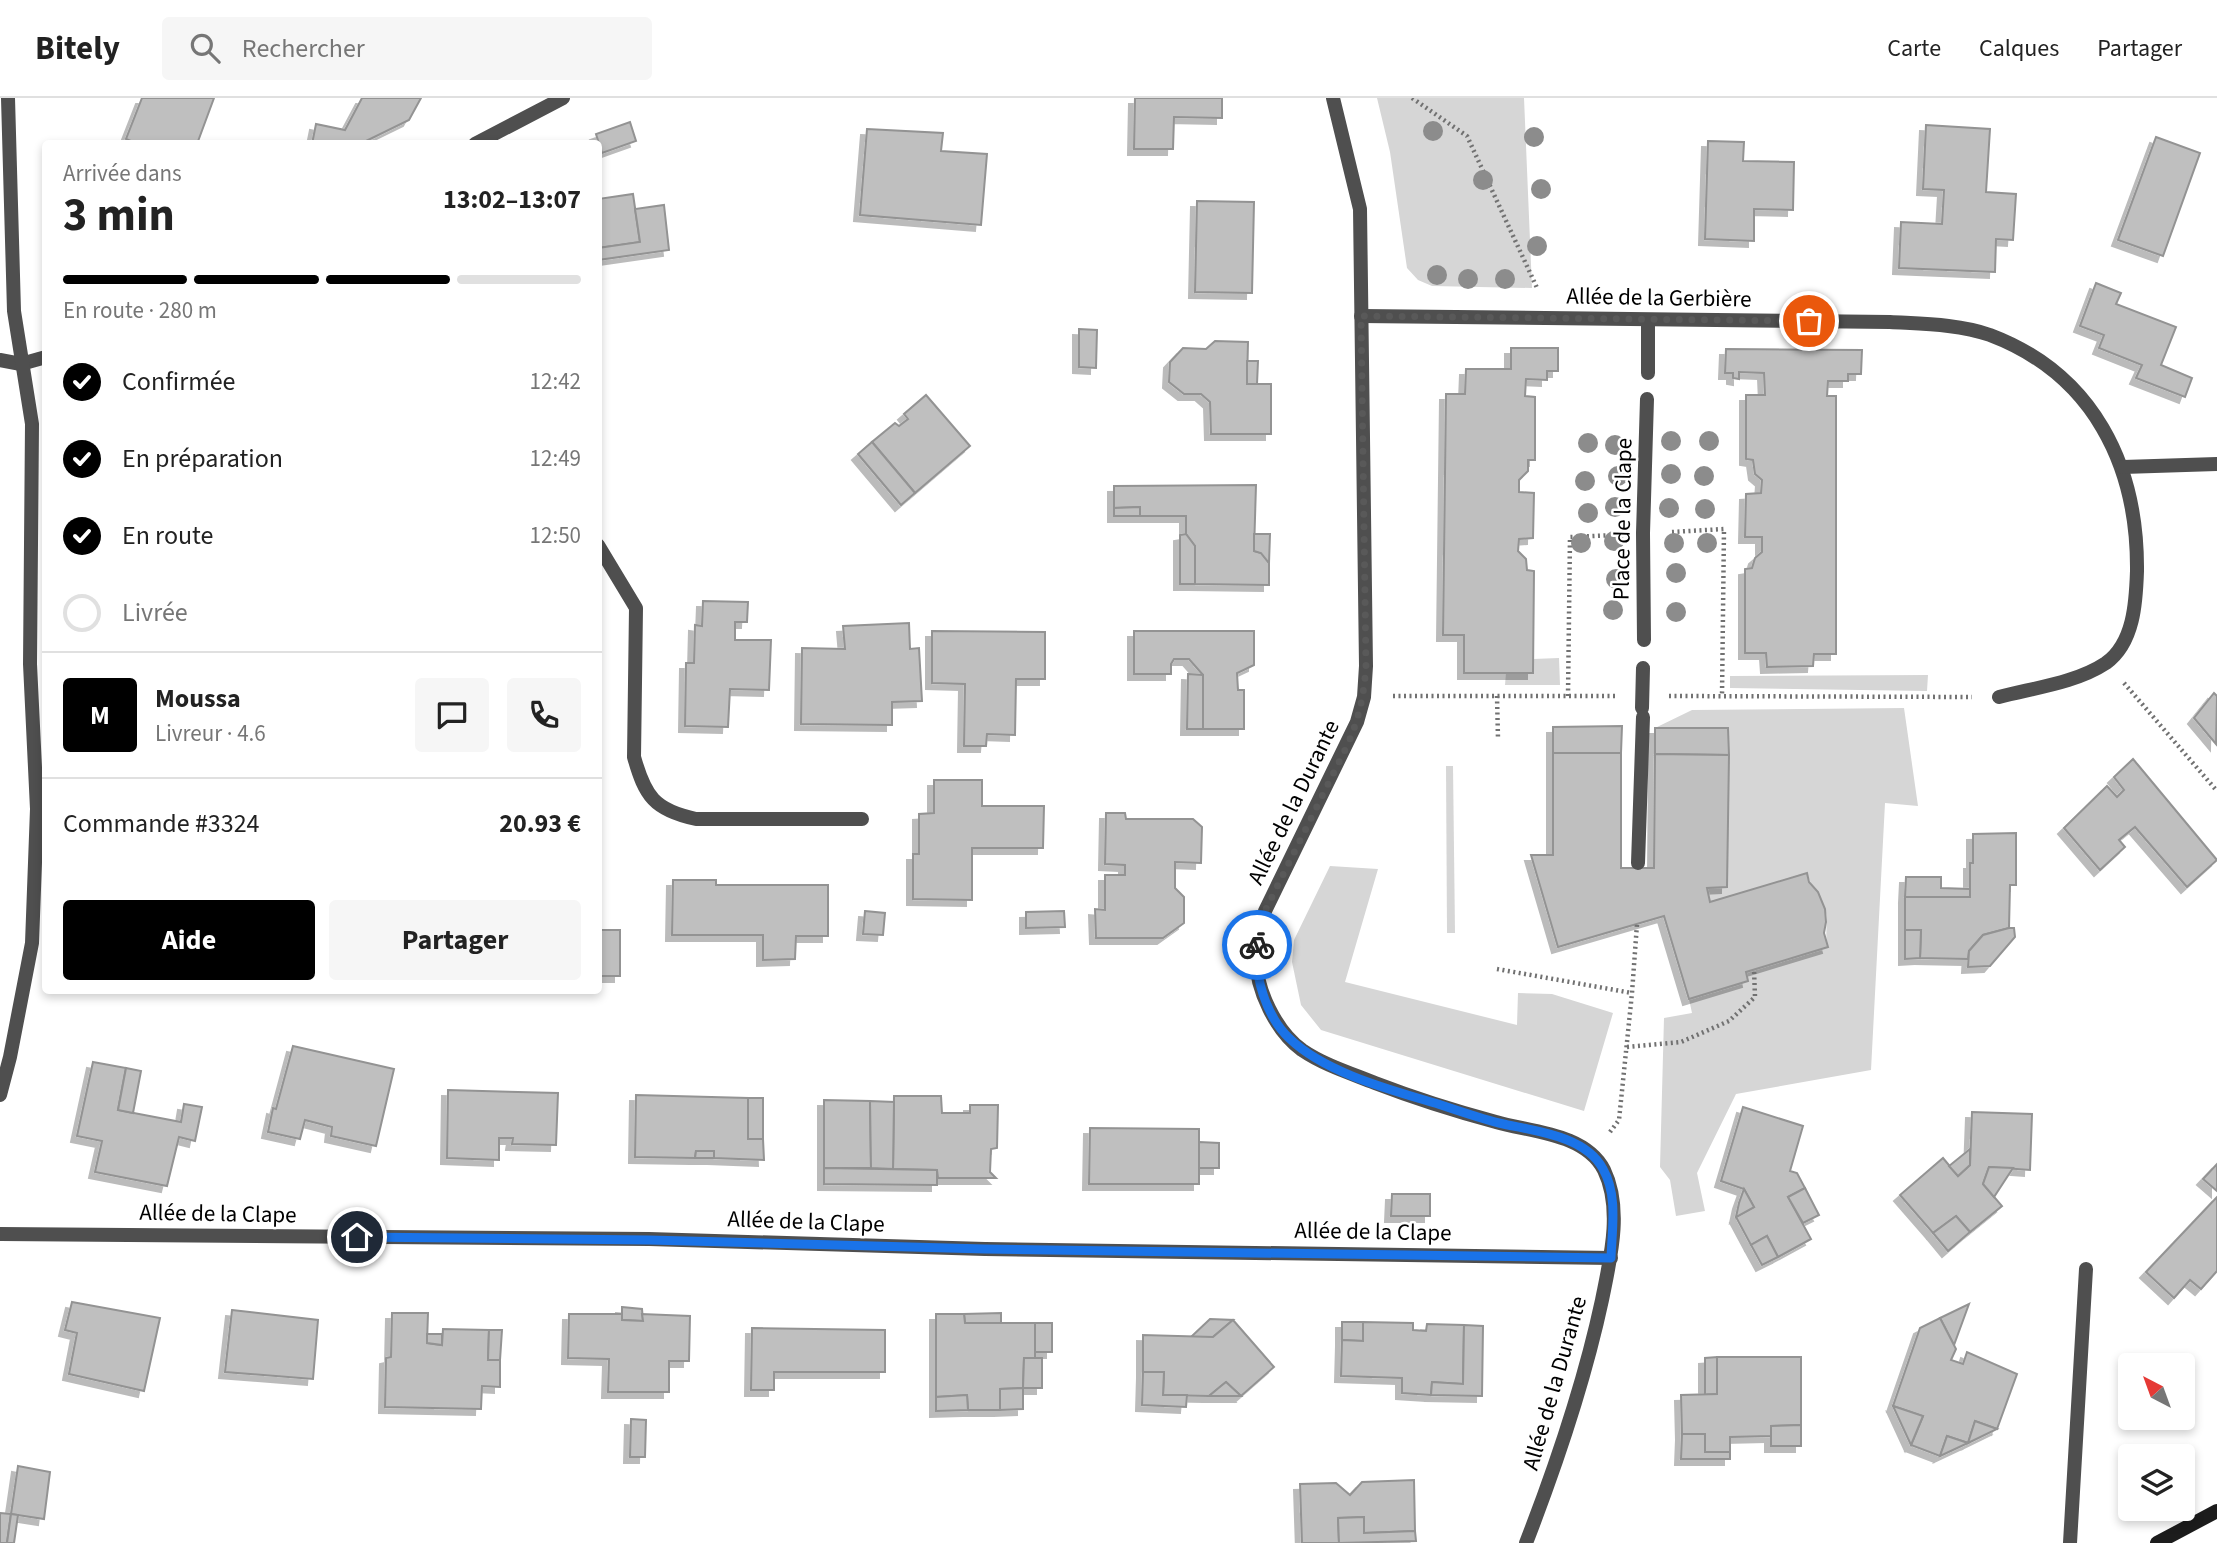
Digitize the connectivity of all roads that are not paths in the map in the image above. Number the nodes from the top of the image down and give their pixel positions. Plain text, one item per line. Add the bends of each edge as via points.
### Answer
1 (8, 98) edge
2 (562, 98) edge
3 (1333, 98) edge
4 (483, 140) edge
5 (1361, 316) junction
6 (1647, 320) junction
7 (42, 359) edge
8 (0, 360) edge
9 (21, 364) junction
10 (1648, 373) dead end
11 (1647, 399) dead end
12 (2217, 464) edge
13 (2123, 467) junction
14 (602, 552) edge
15 (1644, 640) dead end
16 (1643, 668) dead end
17 (1999, 697) road end
18 (862, 819) dead end
19 (1638, 863) dead end
20 (0, 1095) edge
21 (0, 1234) edge
22 (1611, 1258) junction
23 (2086, 1269) dead end
24 (2217, 1511) edge
25 (1526, 1543) edge
26 (2070, 1543) edge
27 (2157, 1543) edge

1 - 9 street via 13,311
2 - 4 street
3 - 5 street, Allée de la Durante via 1360,209
5 - 6 street, Allée de la Gerbière
5 - 22 street, Allée de la Durante via 1364,697 1347,746 1265,911 1258,936 1257,971 1276,1022 1302,1050 1395,1091 1558,1137 1593,1155 1610,1186
6 - 10 street
6 - 13 street, Allée de la Gerbière via 1890,322 1951,326 1988,335 2025,351 2055,372 2087,406
7 - 9 street
8 - 9 street
9 - 20 street via 32,424 30,664 37,808 32,943
11 - 15 street, Place de la Clape
12 - 13 street
13 - 17 street, Allée de la Gerbière via 2137,550 2133,617 2126,638 2106,663
14 - 18 street via 636,608 634,757 653,800 673,814 696,819
16 - 19 street
21 - 22 street, Allée de la Clape via 649,1240
22 - 25 street, Allée de la Durante via 1590,1358
23 - 26 street
24 - 27 street

